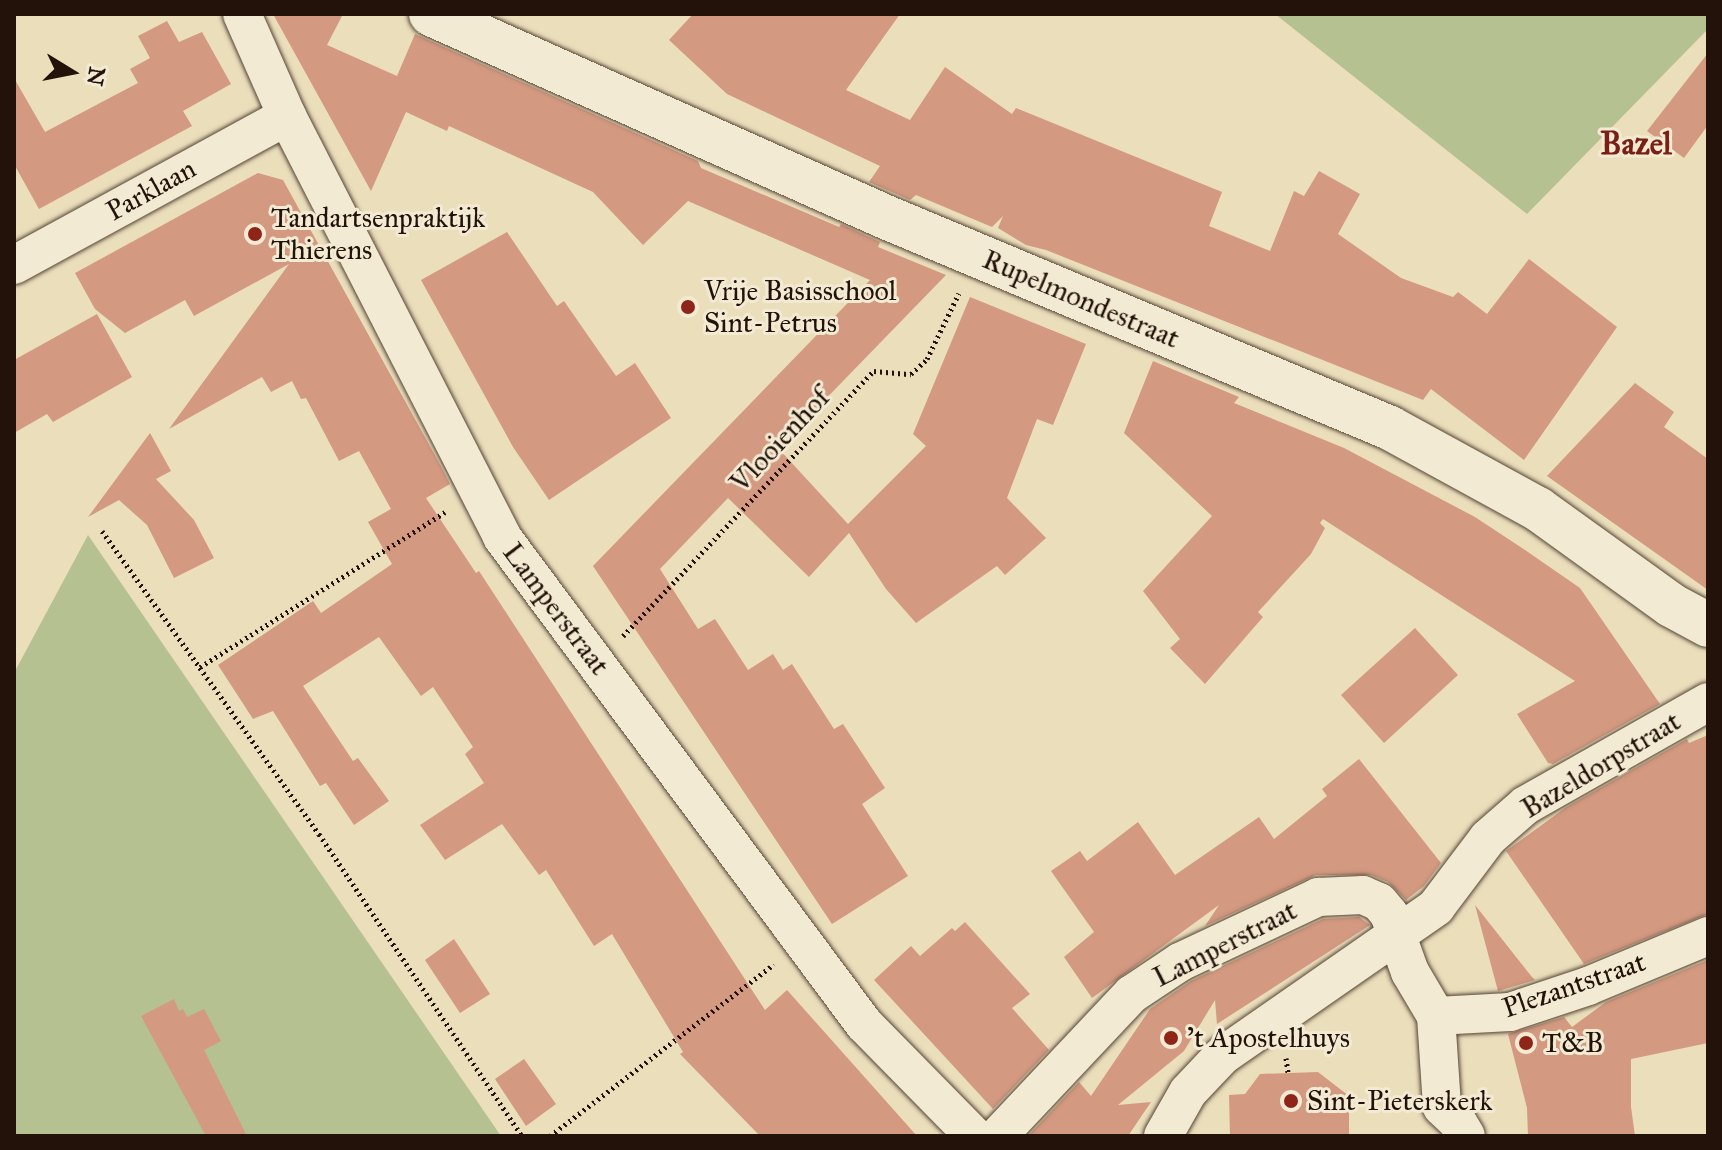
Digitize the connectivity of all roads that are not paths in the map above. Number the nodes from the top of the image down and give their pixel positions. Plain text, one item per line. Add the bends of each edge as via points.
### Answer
1 (242, 14) edge
2 (431, 14) edge
3 (287, 116) junction
4 (14, 265) edge
5 (1708, 625) edge
6 (1708, 702) edge
7 (1399, 935) junction
8 (1708, 936) edge
9 (1436, 1016) junction
10 (974, 1136) edge
11 (998, 1136) edge
12 (1163, 1136) edge
13 (1466, 1136) edge

1 - 3 street, Lamperstraat
2 - 5 main road, Rupelmondestraat via 978,256 1390,428 1538,509 1671,605
3 - 4 street, Parklaan
3 - 10 street, Lamperstraat via 502,537 864,1024
6 - 7 street, Bazeldorpstraat via 1526,805 1488,838 1436,907
7 - 9 street, Lamperstraat via 1410,972
7 - 11 street, Lamperstraat via 1379,902 1363,895 1318,897 1251,925 1132,994
7 - 12 street, Bazeldorpstraat via 1222,1056 1188,1092
8 - 9 street, Plezantstraat via 1510,1012
9 - 13 street via 1442,1107

